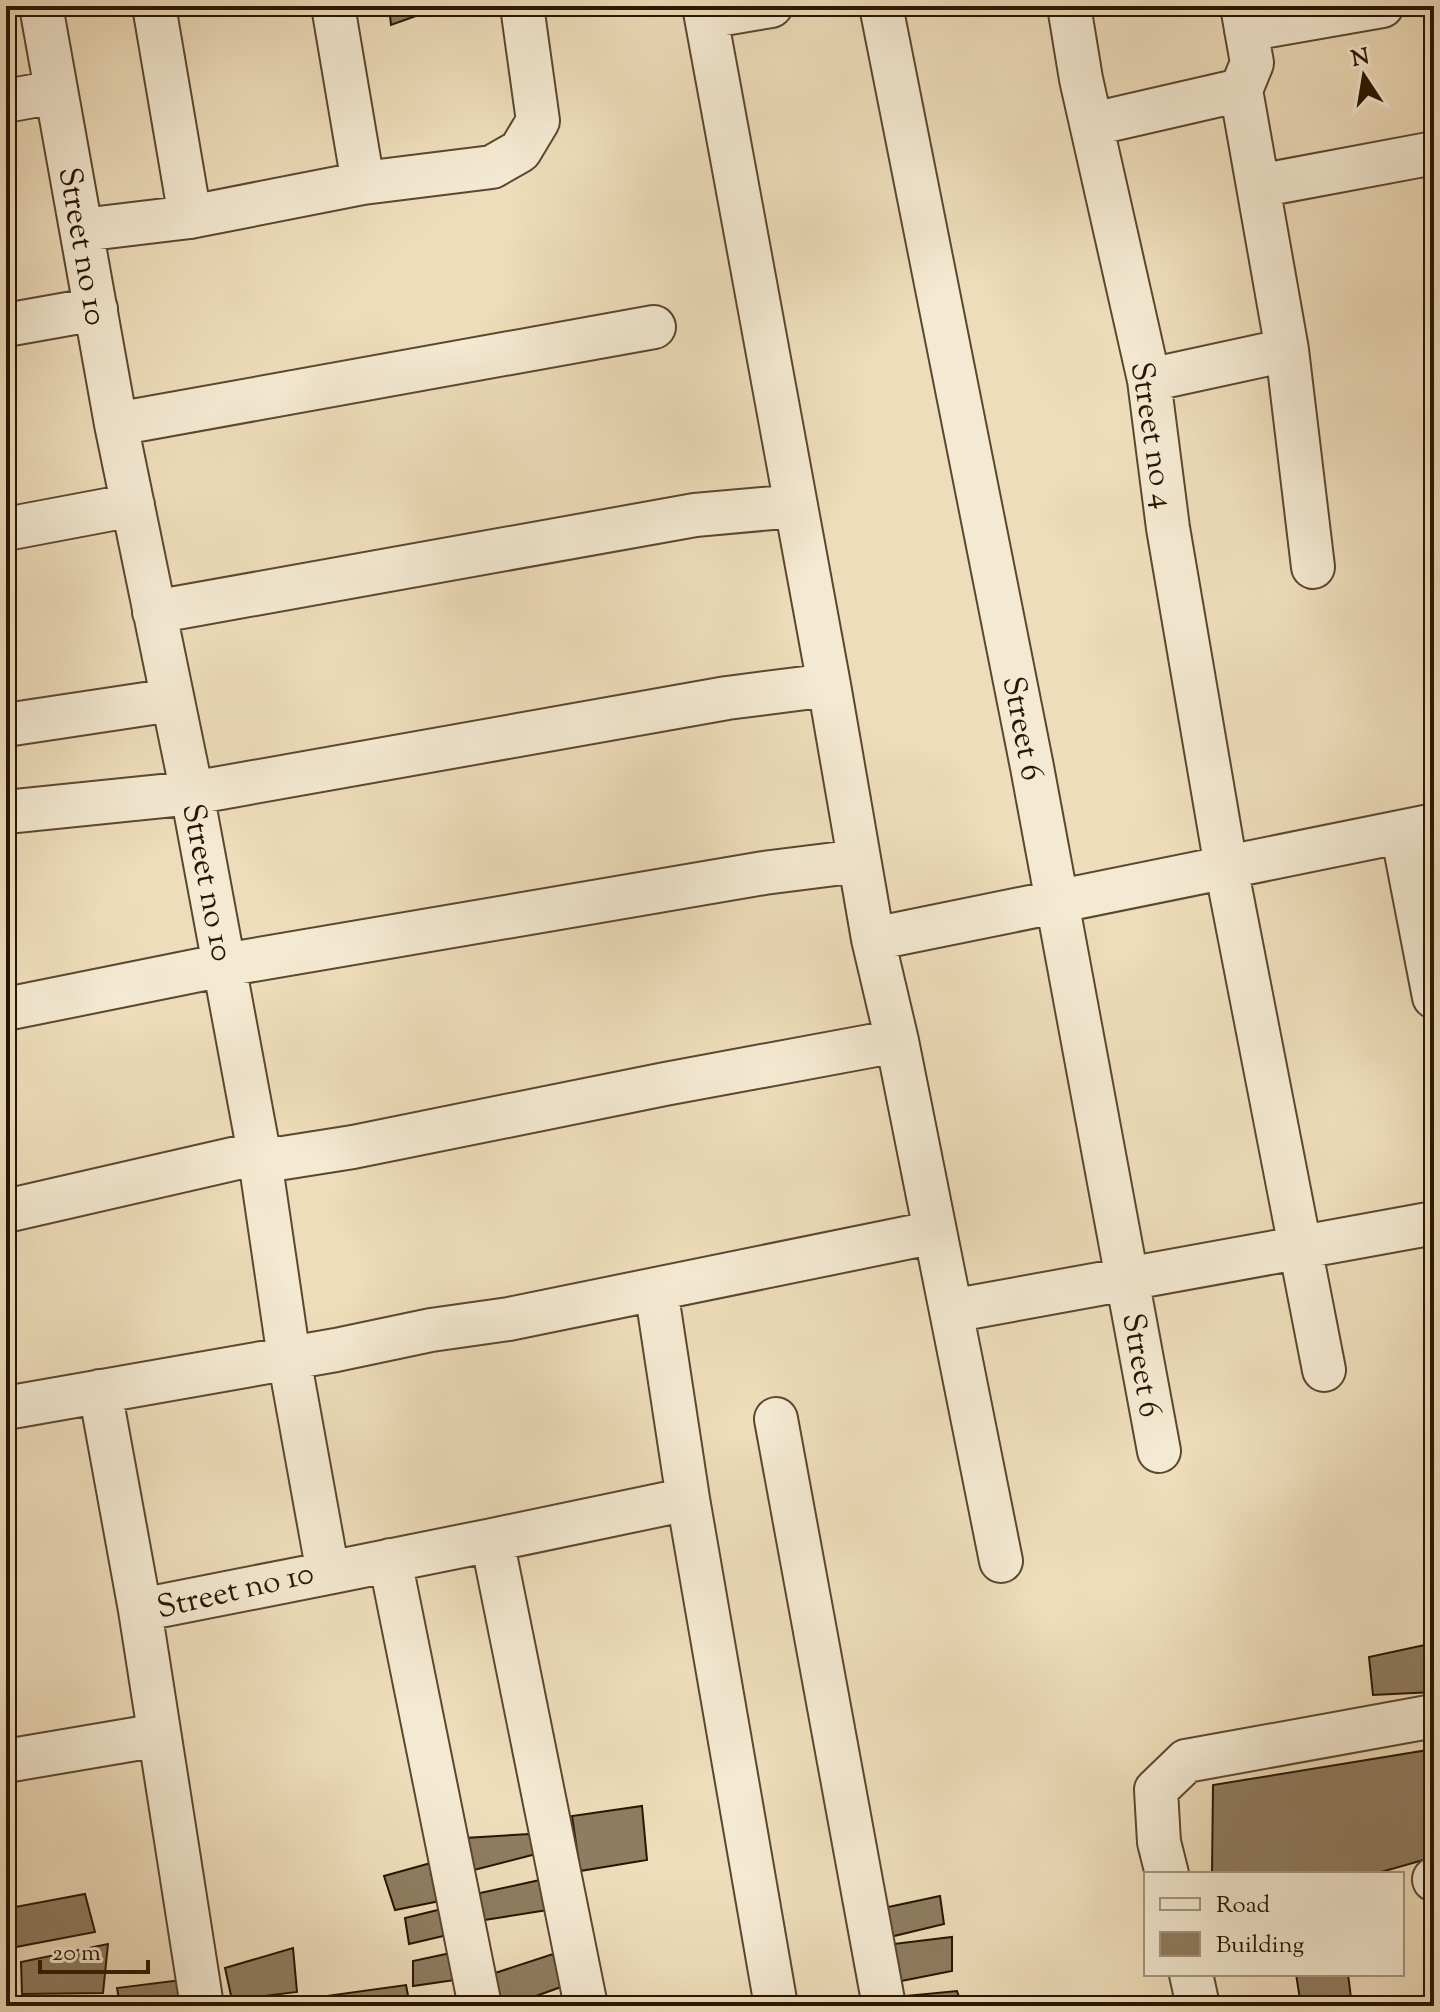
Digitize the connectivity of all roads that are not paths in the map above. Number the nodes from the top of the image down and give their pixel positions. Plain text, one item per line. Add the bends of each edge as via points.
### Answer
1 (41, 6) edge
2 (154, 6) edge
3 (333, 6) edge
4 (522, 6) edge
5 (771, 6) edge
6 (881, 6) edge
7 (1069, 6) edge
8 (1382, 6) edge
9 (705, 12) edge
10 (1244, 18) edge
11 (1241, 90) junction
12 (55, 92) junction
13 (6, 101) edge
14 (1093, 124) junction
15 (1434, 153) edge
16 (363, 183) junction
17 (1258, 186) junction
18 (190, 217) junction
19 (82, 230) junction
20 (96, 309) junction
21 (6, 325) edge
22 (654, 327) dead end
23 (1287, 350) junction
24 (1149, 380) junction
25 (116, 424) junction
26 (133, 505) junction
27 (795, 506) junction
28 (6, 529) edge
29 (1313, 567) dead end
30 (154, 612) junction
31 (829, 685) junction
32 (172, 700) junction
33 (6, 725) edge
34 (192, 793) junction
35 (6, 812) edge
36 (1418, 828) edge
37 (859, 861) junction
38 (1226, 867) junction
39 (1057, 902) junction
40 (873, 939) junction
41 (224, 965) junction
42 (1434, 997) edge
43 (6, 1009) edge
44 (897, 1041) junction
45 (259, 1153) junction
46 (6, 1211) edge
47 (1434, 1223) edge
48 (935, 1232) junction
49 (1301, 1247) junction
50 (1127, 1279) junction
51 (656, 1289) junction
52 (951, 1311) junction
53 (289, 1358) junction
54 (1324, 1370) dead end
55 (100, 1391) junction
56 (6, 1408) edge
57 (776, 1419) dead end
58 (1159, 1451) dead end
59 (688, 1499) junction
60 (492, 1540) junction
61 (390, 1560) junction
62 (1001, 1561) dead end
63 (328, 1573) junction
64 (140, 1610) junction
65 (1434, 1716) edge
66 (159, 1735) junction
67 (6, 1761) edge
68 (1166, 1872) edge
69 (1191, 1976) edge
70 (202, 2006) edge
71 (480, 2006) edge
72 (586, 2006) edge
73 (776, 2006) edge
74 (884, 2006) edge
75 (1198, 2006) edge

1 - 12 street, Street no 10
2 - 18 street
3 - 16 street
4 - 16 street via 538,121 520,151 492,167
5 - 9 street
6 - 39 street, Street 6
7 - 14 street, Street no 4
8 - 10 street
9 - 27 street
10 - 11 street via 1252,63
11 - 14 street
11 - 17 street
12 - 13 street
12 - 19 street, Street no 10
14 - 24 street, Street no 4
15 - 17 street
16 - 18 street
17 - 23 street
18 - 19 street
19 - 20 street, Street no 10
20 - 21 street
20 - 25 street, Street no 10
22 - 25 street
23 - 24 street
23 - 29 street
24 - 38 street, Street no 4 via 1168,528
25 - 26 street, Street no 10
26 - 28 street
26 - 30 street, Street no 10
27 - 30 street via 695,515
27 - 31 street
30 - 32 street, Street no 10
31 - 34 street via 727,698
31 - 37 street
32 - 33 street
32 - 34 street, Street no 10
34 - 35 street
34 - 41 street, Street no 10
36 - 38 street
36 - 42 street
37 - 40 street
37 - 41 street
38 - 39 street
38 - 49 street, Street no 4
39 - 40 street
39 - 50 street, Street 6
40 - 44 street
41 - 43 street
41 - 45 street, Street no 10
44 - 45 street via 353,1147 277,1159
44 - 48 street
45 - 46 street
45 - 53 street, Street no 10
47 - 49 street
48 - 51 street
48 - 52 street
49 - 50 street
49 - 54 street, Street no 4
50 - 52 street
50 - 58 street, Street 6
51 - 53 street
51 - 59 street
52 - 62 street
53 - 55 street
53 - 63 street, Street no 10
55 - 56 street
55 - 64 street
57 - 74 street
59 - 60 street
59 - 73 street
60 - 61 street
60 - 72 street
61 - 63 street
61 - 71 street
63 - 64 street, Street no 10
64 - 66 street
65 - 68 street via 1186,1761 1156,1790
66 - 67 street
66 - 70 street
69 - 75 street

